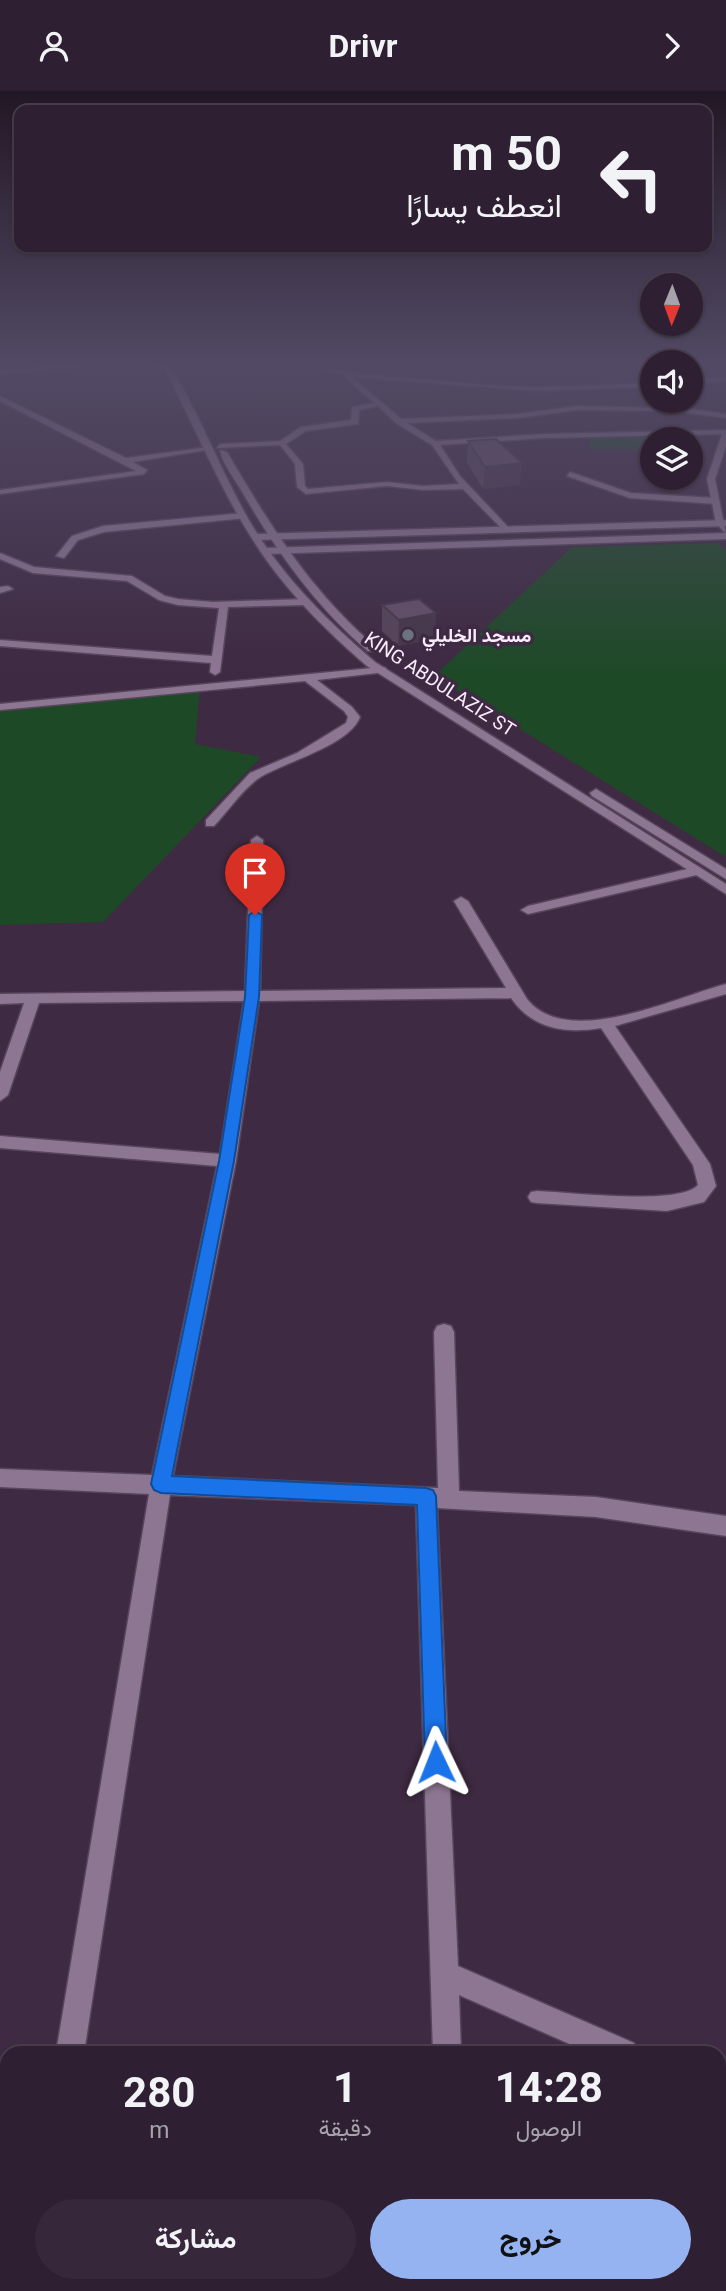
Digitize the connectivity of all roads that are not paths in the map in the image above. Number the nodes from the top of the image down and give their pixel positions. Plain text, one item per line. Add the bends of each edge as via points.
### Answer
1 (135, 467) edge
2 (218, 467) edge
3 (232, 467) edge
4 (299, 467) edge
5 (452, 467) edge
6 (716, 467) edge
7 (570, 474) dead end
8 (465, 486) junction
9 (0, 492) edge
10 (716, 501) junction
11 (243, 516) junction
12 (725, 528) edge
13 (505, 529) junction
14 (271, 535) junction
15 (257, 537) junction
16 (282, 549) junction
17 (265, 551) junction
18 (0, 556) edge
19 (61, 556) dead end
20 (306, 602) junction
21 (225, 604) junction
22 (0, 643) edge
23 (217, 660) junction
24 (382, 670) junction
25 (307, 677) junction
26 (213, 686) junction
27 (0, 707) edge
28 (210, 823) dead end
29 (257, 840) dead end
30 (696, 871) junction
31 (726, 874) edge
32 (726, 890) edge
33 (461, 901) dead end
34 (528, 910) dead end
35 (726, 989) edge
36 (516, 993) junction
37 (34, 997) junction
38 (252, 997) junction
39 (0, 999) edge
40 (606, 1024) junction
41 (0, 1095) edge
42 (0, 1143) edge
43 (227, 1161) junction
44 (537, 1197) dead end
45 (444, 1332) dead end
46 (0, 1478) edge
47 (161, 1484) junction
48 (438, 1498) junction
49 (726, 1526) edge
50 (444, 1974) junction
51 (71, 2046) edge
52 (447, 2046) edge
53 (608, 2046) edge

1 - 9 street via 144,472
2 - 11 street, KING ABDULAZIZ ST
3 - 14 street, KING ABDULAZIZ ST
4 - 8 street via 301,487 306,492 387,484
5 - 8 street
6 - 10 street via 712,479
7 - 10 street via 630,495
8 - 13 street
10 - 12 street
11 - 15 street, KING ABDULAZIZ ST
11 - 19 street via 103,529 75,538
12 - 13 street
12 - 16 street
13 - 14 street
14 - 15 street
14 - 16 street, KING ABDULAZIZ ST
15 - 17 street, KING ABDULAZIZ ST
16 - 17 street
16 - 31 street, KING ABDULAZIZ ST via 325,604 385,660
17 - 20 street, KING ABDULAZIZ ST
18 - 21 street via 33,570 129,578 162,598
20 - 21 street
20 - 24 street, KING ABDULAZIZ ST via 344,642
21 - 23 street
22 - 23 street
23 - 26 street
24 - 25 street
24 - 30 street, KING ABDULAZIZ ST
25 - 26 street
25 - 28 street via 348,709 354,717 351,725 300,756 254,776
26 - 27 street
29 - 38 street
30 - 32 street, KING ABDULAZIZ ST
30 - 34 street
33 - 36 street
35 - 40 street
36 - 38 street
36 - 40 street via 544,1022 576,1027
37 - 38 street
37 - 39 street
37 - 41 street
38 - 43 street
40 - 44 street via 701,1164 707,1186 698,1197 667,1204
42 - 43 street
43 - 47 street
45 - 48 street
46 - 47 street
47 - 48 street
47 - 51 street
48 - 49 street via 596,1507
48 - 50 street
50 - 52 street
50 - 53 street

